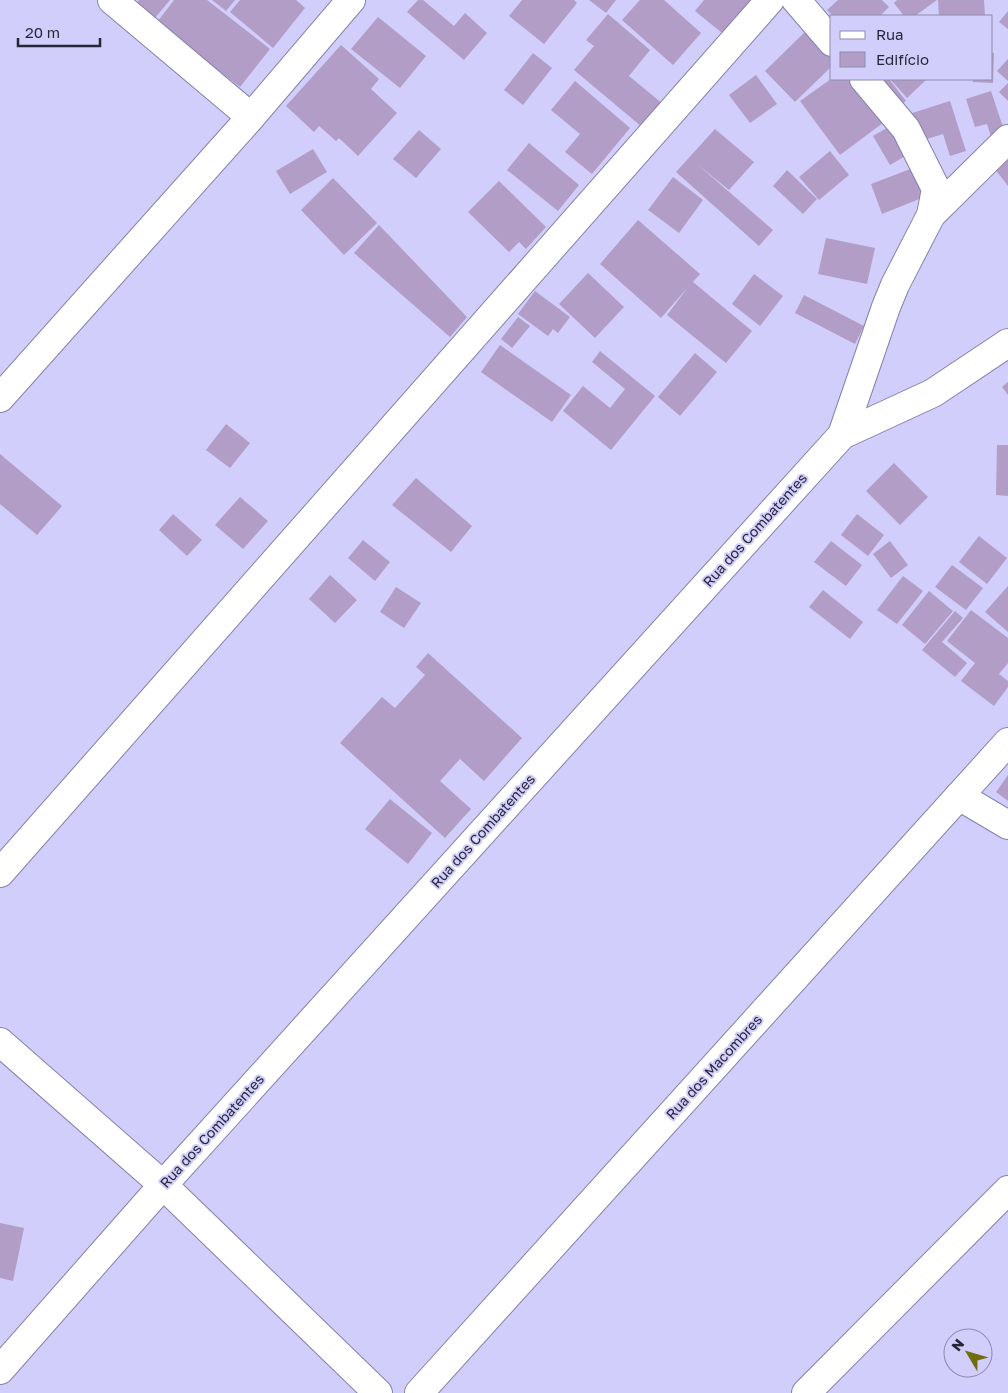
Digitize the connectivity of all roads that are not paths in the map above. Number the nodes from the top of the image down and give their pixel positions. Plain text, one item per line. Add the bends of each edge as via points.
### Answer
1 (112, 0) edge
2 (351, 0) edge
3 (770, 0) edge
4 (796, 0) edge
5 (830, 40) edge
6 (865, 80) edge
7 (251, 117) junction
8 (1008, 139) edge
9 (932, 215) junction
10 (1008, 343) edge
11 (0, 398) edge
12 (842, 435) junction
13 (1008, 742) edge
14 (959, 796) junction
15 (1008, 825) edge
16 (0, 872) edge
17 (0, 1042) edge
18 (163, 1185) junction
19 (1008, 1190) edge
20 (0, 1370) edge
21 (428, 1390) edge
22 (378, 1393) edge
23 (806, 1393) edge

1 - 7 street
2 - 7 street
3 - 16 street
4 - 5 street
6 - 9 street via 906,129 923,161 936,189
7 - 11 street
8 - 9 street
9 - 12 street via 886,307
10 - 12 street, Rua dos Combatentes via 933,393
12 - 18 street, Rua dos Combatentes
13 - 14 street, Rua dos Macombres
14 - 15 street
14 - 21 street, Rua dos Macombres
17 - 18 street
18 - 20 street, Rua dos Combatentes
18 - 22 street
19 - 23 street

